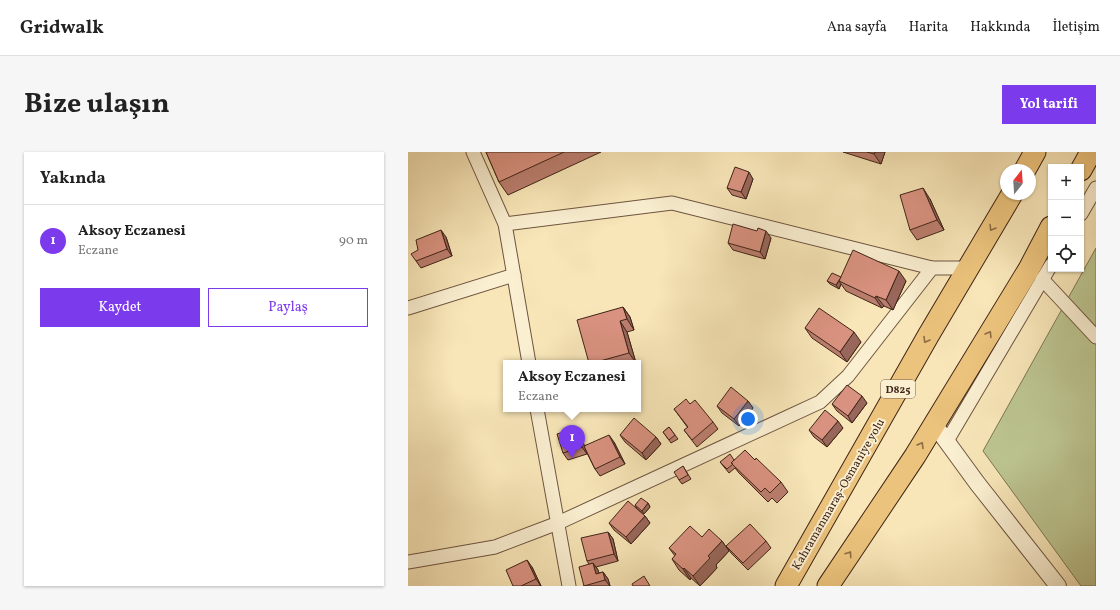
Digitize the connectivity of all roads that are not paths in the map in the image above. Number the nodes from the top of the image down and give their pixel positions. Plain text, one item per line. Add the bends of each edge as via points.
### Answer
1 (473, 152) edge
2 (1035, 152) edge
3 (1091, 152) edge
4 (1028, 164) edge
5 (1084, 165) edge
6 (1096, 188) edge
7 (1008, 200) edge
8 (1084, 209) edge
9 (505, 224) junction
10 (1048, 233) edge
11 (932, 268) junction
12 (968, 268) junction
13 (1048, 270) edge
14 (514, 275) junction
15 (1042, 279) junction
16 (408, 308) edge
17 (1096, 337) edge
18 (528, 360) edge
19 (538, 412) edge
20 (934, 424) junction
21 (947, 441) junction
22 (558, 523) junction
23 (408, 562) edge
24 (569, 586) edge
25 (786, 586) edge
26 (828, 586) edge
27 (1058, 586) edge

1 - 9 street
2 - 4 highway
3 - 5 highway
6 - 8 street
7 -> 12 highway, Kahramanmaraş-Osmaniye yolu / D825
9 - 11 street via 672,203
9 - 14 street
20 -> 10 highway via 1029,269
11 - 12 street
11 - 22 street via 848,376 820,402
12 -> 25 highway, Kahramanmaraş-Osmaniye yolu / D825
13 - 15 street
14 - 16 street
14 - 18 street
15 - 17 street
15 - 21 street
19 - 22 street
20 - 21 street
26 -> 20 highway
21 - 27 street
22 - 23 street via 495,547
22 - 24 street

